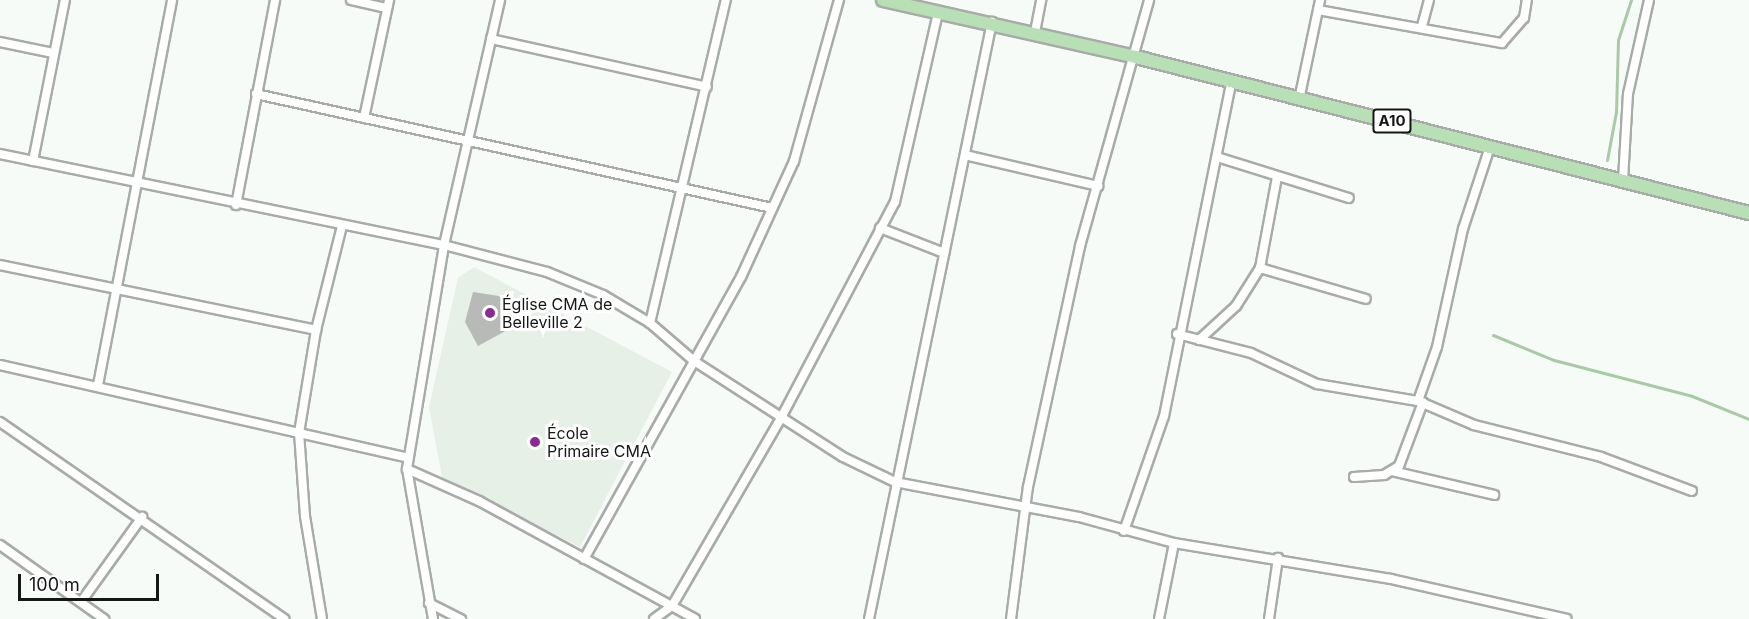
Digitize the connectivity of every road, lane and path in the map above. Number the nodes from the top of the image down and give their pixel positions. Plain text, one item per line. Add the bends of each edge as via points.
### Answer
1 (65, 0) edge
2 (172, 0) edge
3 (275, 0) edge
4 (351, 0) edge
5 (500, 0) edge
6 (726, 0) edge
7 (839, 0) edge
8 (883, 0) edge
9 (1041, 0) edge
10 (1149, 0) edge
11 (1320, 0) edge
12 (1429, 0) edge
13 (1527, 0) edge
14 (1649, 0) edge
15 (388, 4) edge
16 (1318, 9) junction
17 (938, 12) junction
18 (992, 22) junction
19 (1422, 26) junction
20 (1035, 32) junction
21 (491, 39) junction
22 (0, 42) edge
23 (53, 53) junction
24 (1136, 57) junction
25 (1231, 85) junction
26 (707, 87) junction
27 (256, 94) junction
28 (1299, 100) junction
29 (364, 118) junction
30 (470, 143) junction
31 (1491, 147) junction
32 (0, 154) edge
33 (965, 155) junction
34 (1217, 157) junction
35 (33, 161) junction
36 (1276, 177) junction
37 (1623, 180) junction
38 (134, 183) junction
39 (1098, 186) junction
40 (682, 191) junction
41 (1349, 198) dead end
42 (236, 205) junction
43 (772, 208) junction
44 (1749, 213) edge
45 (342, 226) junction
46 (880, 228) junction
47 (444, 245) junction
48 (944, 253) junction
49 (0, 265) edge
50 (1260, 268) junction
51 (116, 291) junction
52 (1366, 299) dead end
53 (650, 323) junction
54 (316, 330) junction
55 (1177, 334) junction
56 (1199, 340) junction
57 (694, 361) junction
58 (0, 365) edge
59 (98, 385) junction
60 (1421, 401) junction
61 (782, 416) junction
62 (0, 422) edge
63 (299, 433) junction
64 (409, 458) junction
65 (407, 469) junction
66 (1392, 471) junction
67 (1354, 477) dead end
68 (895, 482) junction
69 (1692, 491) dead end
70 (1494, 495) dead end
71 (1025, 506) junction
72 (142, 517) junction
73 (1124, 531) junction
74 (1174, 543) junction
75 (0, 544) edge
76 (1278, 558) junction
77 (584, 559) junction
78 (81, 602) junction
79 (429, 603) junction
80 (672, 606) junction
81 (104, 619) edge
82 (284, 619) edge
83 (322, 619) edge
84 (433, 619) edge
85 (461, 619) edge
86 (654, 619) edge
87 (695, 619) edge
88 (869, 619) edge
89 (1011, 619) edge
90 (1159, 619) edge
91 (1269, 619) edge
92 (1567, 619) edge

1 - 23 street
2 - 38 street
3 - 27 street
4 - 15 street
5 - 21 street
6 - 26 street
7 - 43 street via 794,161
8 - 17 main road, A10
9 - 20 street
10 - 24 street
11 - 16 street
12 - 19 street
13 - 19 street via 1524,18 1502,43
14 - 37 street via 1628,94
15 - 29 street
16 - 19 street
16 - 28 street
17 - 18 main road, A10
17 - 46 street via 895,202
18 - 20 main road, A10
18 - 33 street
20 - 24 main road, A10
21 - 26 street
21 - 30 street
22 - 23 street
23 - 35 street
24 - 25 main road, A10
24 - 39 street
25 - 28 main road, A10
25 - 34 street
26 - 40 street
27 - 29 street
27 - 42 street
28 - 31 main road, A10
29 - 30 street
30 - 40 street
30 - 47 street
31 - 37 main road, A10
31 - 60 street via 1463,229
32 - 35 street
33 - 39 street
33 - 48 street
34 - 36 street
34 - 55 street
35 - 38 street
36 - 41 street
36 - 50 street
37 - 44 main road, A10
38 - 42 street
38 - 51 street
39 - 71 street via 1080,246
40 - 43 street
40 - 53 street
42 - 45 street
43 - 57 street
45 - 47 street
45 - 54 street
46 - 48 street
46 - 61 street
47 - 53 street via 547,272 603,295
47 - 64 street
48 - 68 street
49 - 51 street
50 - 52 street
50 - 56 street via 1236,306
51 - 54 street
51 - 59 street
53 - 57 street
54 - 63 street
55 - 56 street
55 - 73 street via 1159,434
56 - 60 street via 1251,353 1317,384
57 - 61 street
57 - 77 street
58 - 59 street
59 - 63 street
60 - 66 street via 1399,466
60 - 69 street via 1474,425 1601,457
61 - 68 street via 843,457
61 - 80 street
62 - 72 street
63 - 64 street
63 - 83 street via 305,516
64 - 65 street
65 - 77 street via 479,501
65 - 79 street
66 - 67 street
66 - 70 street
68 - 71 street
68 - 88 street
71 - 73 street
71 - 89 street
72 - 78 street
72 - 82 street
73 - 74 street
74 - 76 street
74 - 90 street
75 - 78 street
76 - 91 street
76 - 92 street
77 - 80 street
78 - 81 street
79 - 84 street
79 - 85 street
80 - 86 street
80 - 87 street

